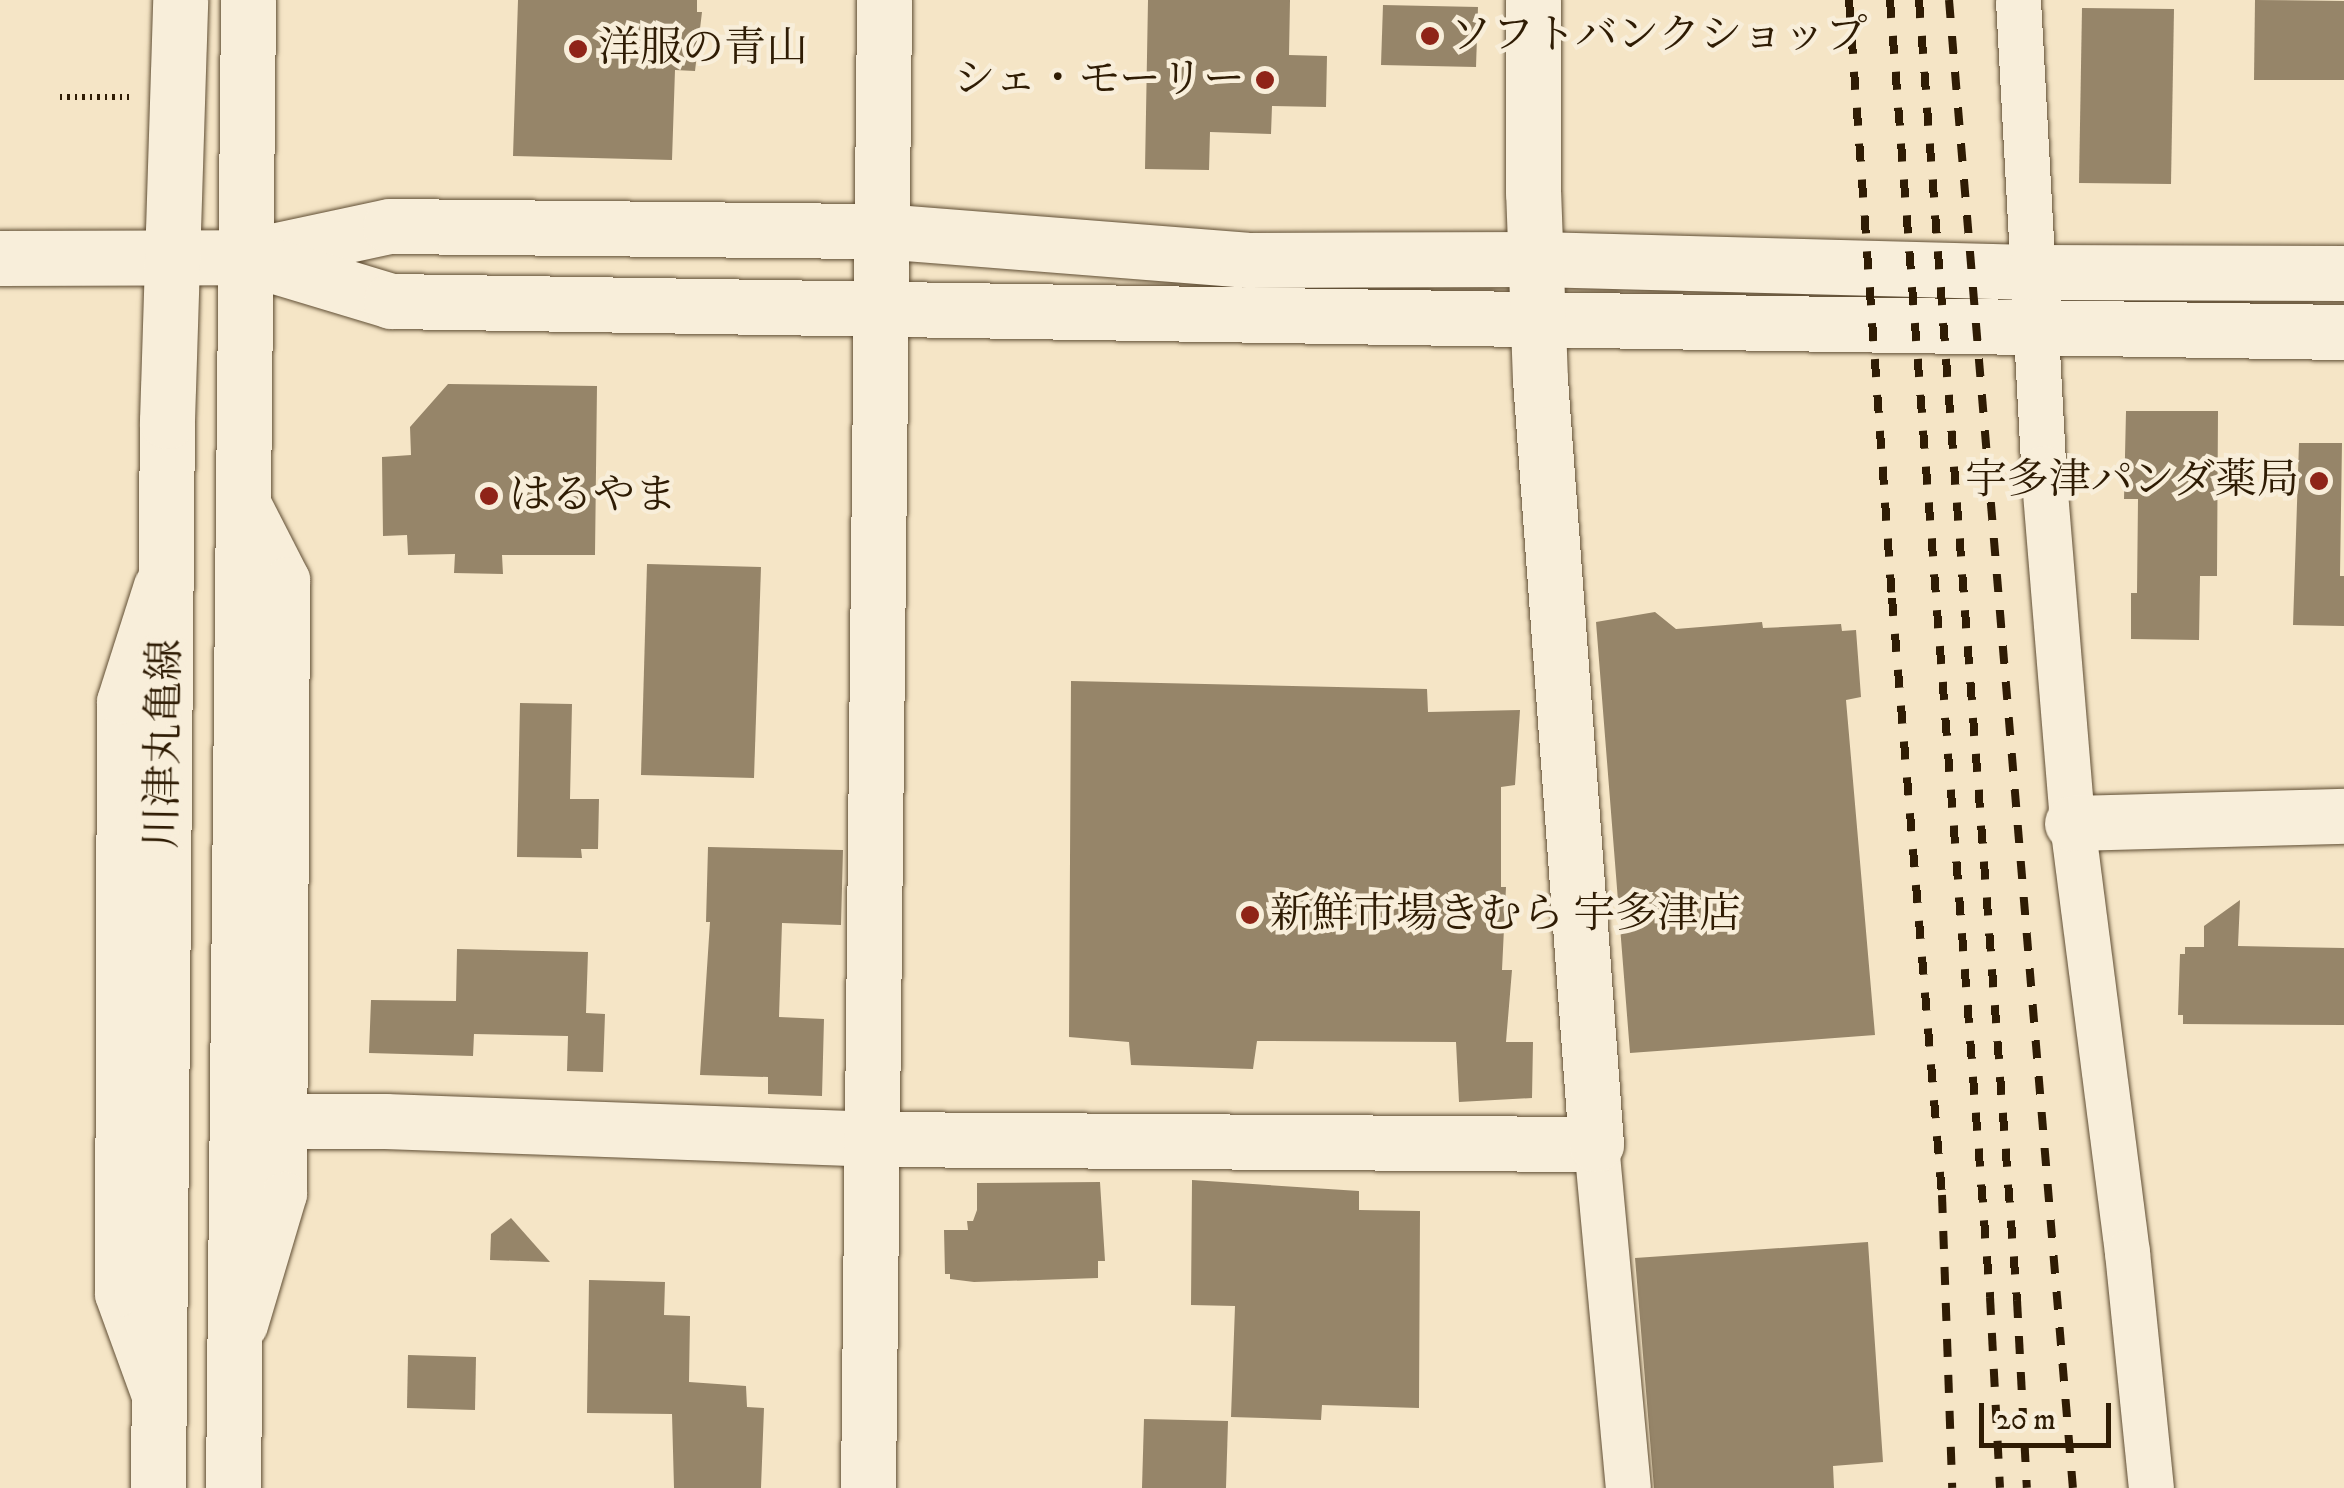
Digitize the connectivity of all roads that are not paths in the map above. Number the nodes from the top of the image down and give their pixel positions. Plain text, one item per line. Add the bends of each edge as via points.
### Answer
1 (248, 0) edge
2 (884, 0) edge
3 (1533, 0) edge
4 (2018, 0) edge
5 (177, 7) edge
6 (881, 230) junction
7 (174, 257) junction
8 (246, 257) junction
9 (0, 258) edge
10 (1538, 259) junction
11 (2033, 272) junction
12 (2344, 273) edge
13 (880, 309) junction
14 (1538, 320) junction
15 (2036, 328) junction
16 (2344, 332) edge
17 (243, 493) junction
18 (2344, 816) edge
19 (2072, 823) junction
20 (285, 1122) junction
21 (871, 1139) junction
22 (1596, 1144) junction
23 (234, 1359) junction
24 (158, 1488) edge
25 (233, 1488) edge
26 (868, 1488) edge
27 (1628, 1488) edge
28 (2151, 1488) edge

1 - 8 street, 川津丸亀線
2 - 6 street
3 - 10 street
4 - 11 street
5 - 7 street, 川津丸亀線
6 - 8 street via 390,226
6 - 10 street via 1246,260
6 - 13 street
7 - 8 street
7 - 9 street
7 - 24 street, 川津丸亀線
8 - 13 street via 390,301
8 - 17 street, 川津丸亀線
10 - 11 street
10 - 14 street
11 - 12 street
11 - 15 street
13 - 14 street
13 - 21 street
14 - 15 street
14 - 22 street
15 - 16 street
15 - 19 street
17 - 20 street via 287,579
17 - 23 street, 川津丸亀線
18 - 19 street
19 - 28 street via 2128,1252
20 - 21 street
20 - 23 street via 284,1194
21 - 22 street
21 - 26 street
22 - 27 street
23 - 25 street, 川津丸亀線

